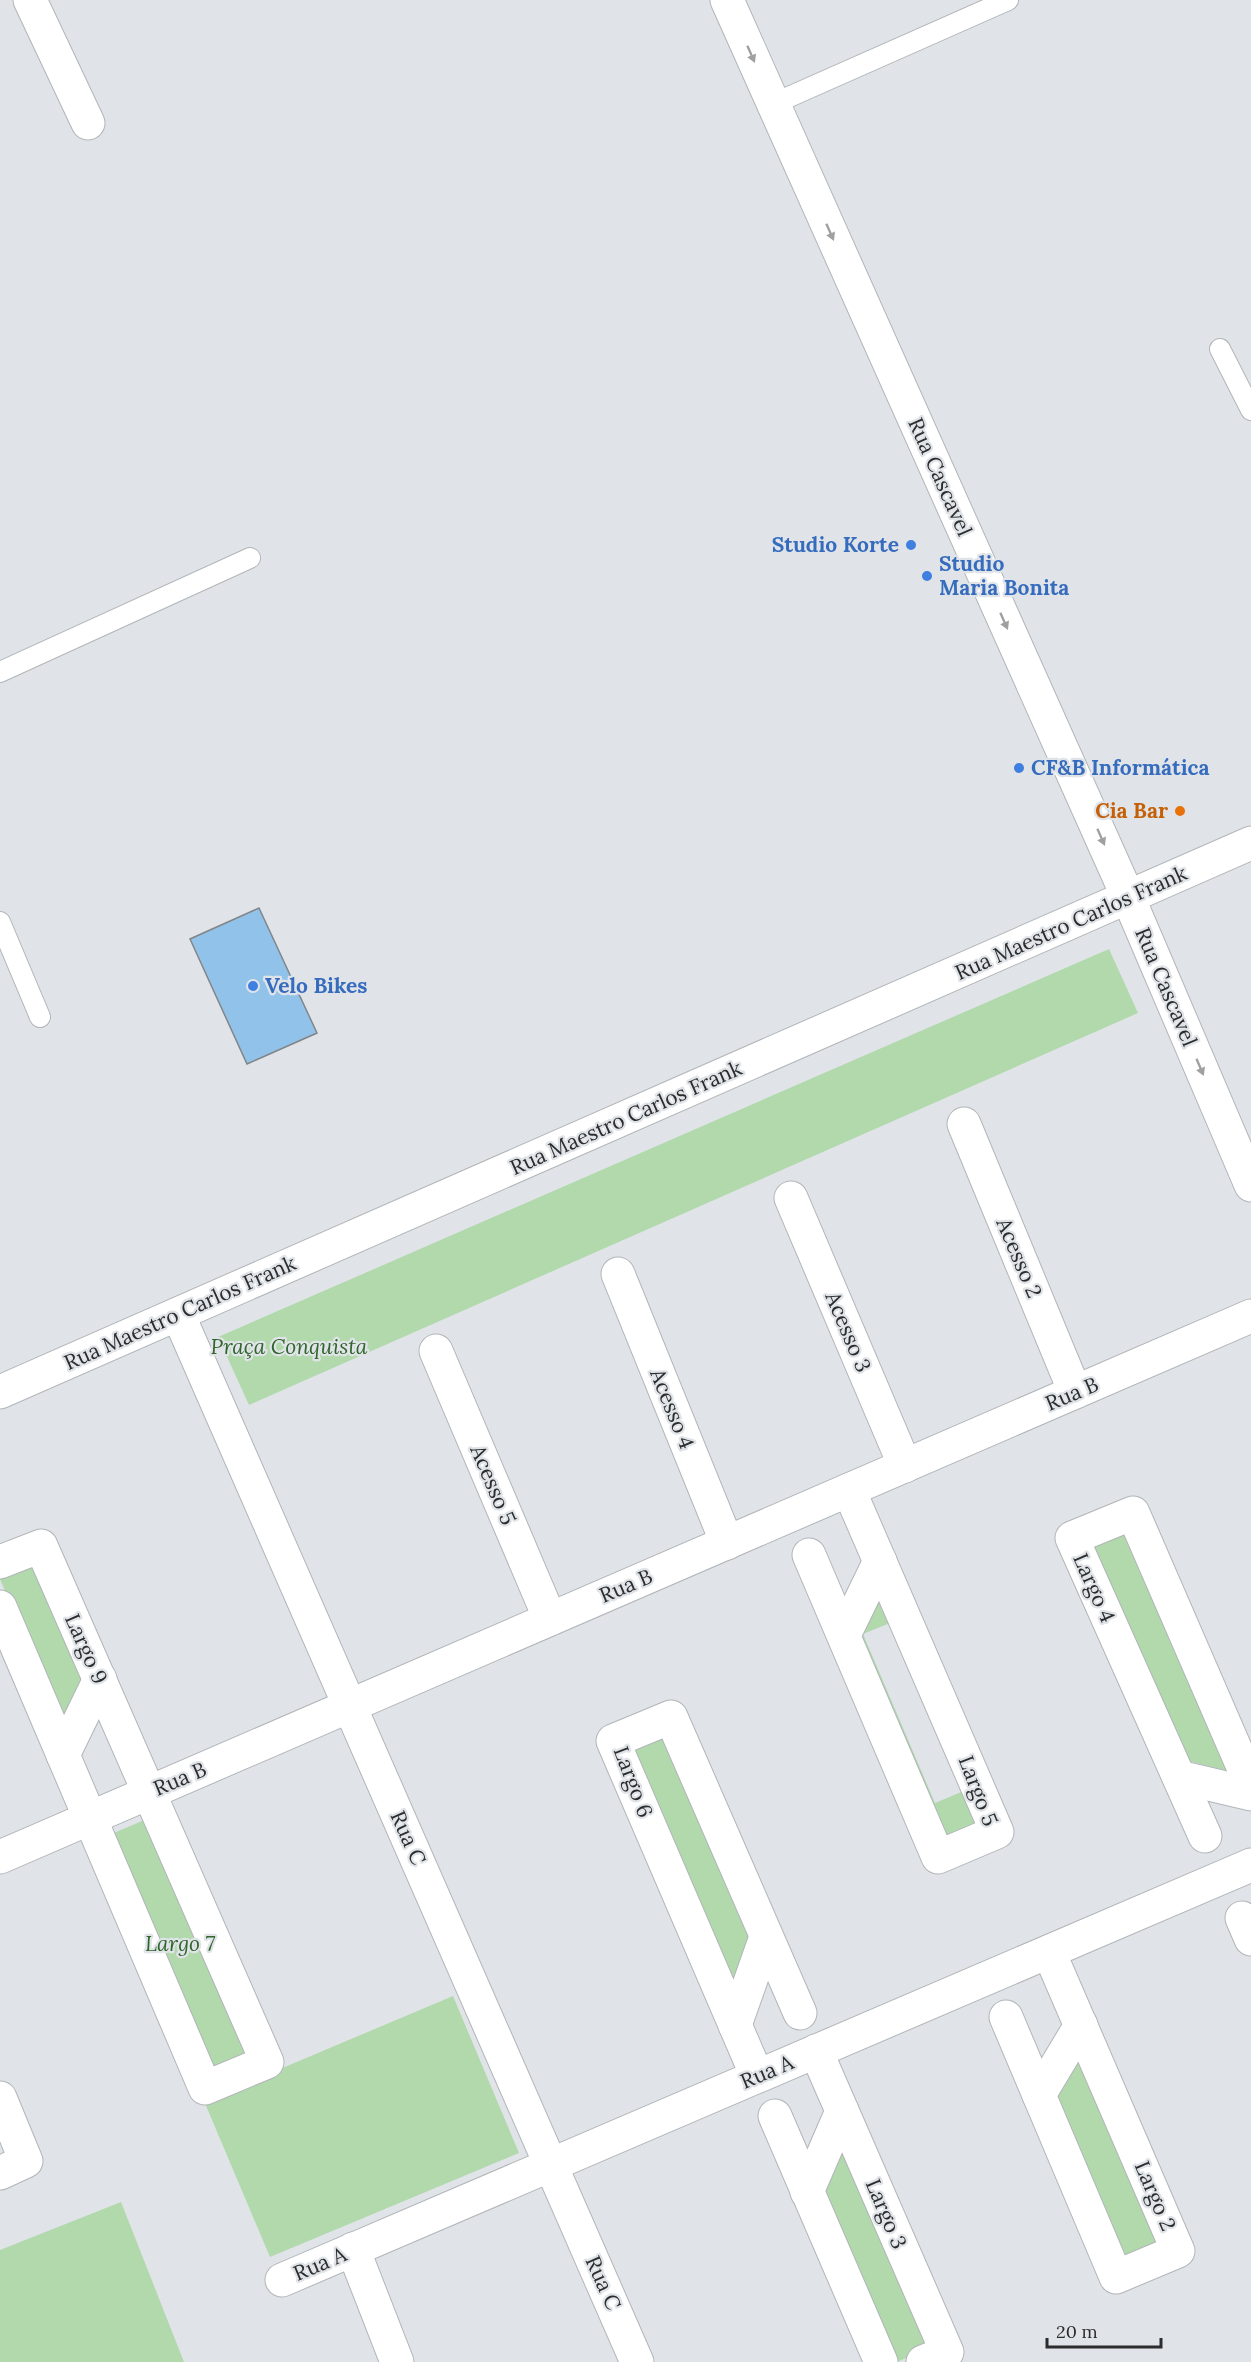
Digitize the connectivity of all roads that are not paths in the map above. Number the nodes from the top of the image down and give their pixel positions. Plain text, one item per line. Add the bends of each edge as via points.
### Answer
1 (30, 0) edge
2 (727, 0) edge
3 (1008, 0) edge
4 (773, 104) junction
5 (87, 123) dead end
6 (1220, 349) dead end
7 (1251, 410) edge
8 (250, 558) dead end
9 (0, 672) edge
10 (1251, 843) edge
11 (1128, 897) junction
12 (0, 924) edge
13 (40, 1017) dead end
14 (964, 1124) dead end
15 (1251, 1185) edge
16 (791, 1198) dead end
17 (618, 1274) dead end
18 (178, 1314) junction
19 (1251, 1316) edge
20 (436, 1351) dead end
21 (0, 1392) edge
22 (1075, 1392) junction
23 (905, 1466) junction
24 (849, 1490) junction
25 (727, 1543) junction
26 (809, 1555) dead end
27 (880, 1561) junction
28 (0, 1562) edge
29 (0, 1608) edge
30 (550, 1619) junction
31 (844, 1635) junction
32 (99, 1679) junction
33 (350, 1706) junction
34 (63, 1755) junction
35 (1179, 1777) junction
36 (1251, 1785) edge
37 (149, 1792) junction
38 (1251, 1794) edge
39 (90, 1818) junction
40 (1205, 1836) dead end
41 (0, 1857) edge
42 (1251, 1865) edge
43 (766, 1937) junction
44 (1049, 1952) junction
45 (800, 2013) dead end
46 (1006, 2017) dead end
47 (735, 2025) junction
48 (1081, 2025) junction
49 (816, 2051) junction
50 (758, 2076) junction
51 (1039, 2095) junction
52 (0, 2098) edge
53 (842, 2111) junction
54 (775, 2116) dead end
55 (551, 2164) junction
56 (0, 2173) edge
57 (807, 2192) junction
58 (352, 2250) junction
59 (282, 2280) dead end
60 (397, 2362) edge
61 (638, 2362) edge
62 (881, 2362) edge
63 (922, 2362) edge

1 - 5 street
2 -> 4 street, Rua Cascavel
3 - 4 lane
4 -> 11 street, Rua Cascavel
6 - 7 lane
8 - 9 lane
10 - 11 street, Rua Maestro Carlos Frank
11 -> 15 street, Rua Cascavel
11 - 18 street, Rua Maestro Carlos Frank
12 - 13 lane
14 - 22 street, Acesso 2
16 - 23 street, Acesso 3
17 - 25 street, Acesso 4
18 - 21 street, Rua Maestro Carlos Frank
18 - 33 street, Rua C
19 - 22 street, Rua B
20 - 30 street, Acesso 5
22 - 23 street, Rua B
23 - 24 street, Rua B
24 - 25 street, Rua B
24 - 27 street, Largo 5
25 - 30 street, Rua B
26 - 31 street, Largo 5
27 - 31 street
27 - 31 street, Largo 5 via 997,1832 938,1857
28 - 32 street, Largo 9 via 41,1546
29 - 34 street
30 - 33 street, Rua B
32 - 34 street
32 - 37 street, Largo 9
33 - 37 street, Rua B
33 - 55 street, Rua C
34 - 39 street
35 - 36 street, Largo 4 via 1072,1538 1133,1513
35 - 38 street
35 - 40 street, Largo 4
37 - 39 street, Rua B
37 - 39 street via 267,2062 205,2088
39 - 41 street, Rua B
42 - 44 street, Rua A
43 - 45 street, Largo 6
43 - 47 street
43 - 47 street, Largo 6 via 671,1717 613,1741
44 - 48 street, Largo 2
44 - 49 street, Rua A
46 - 51 street, Largo 2
47 - 50 street, Largo 6
48 - 51 street
48 - 51 street, Largo 2 via 1178,2251 1116,2277
49 - 50 street, Rua A
49 - 53 street, Largo 3
50 - 55 street, Rua A
52 - 56 street via 26,2161
53 - 57 street
53 - 63 street, Largo 3 via 946,2352
54 - 57 street
55 - 58 street, Rua A
55 - 61 street, Rua C
57 - 62 street
58 - 59 street, Rua A
58 - 60 street

